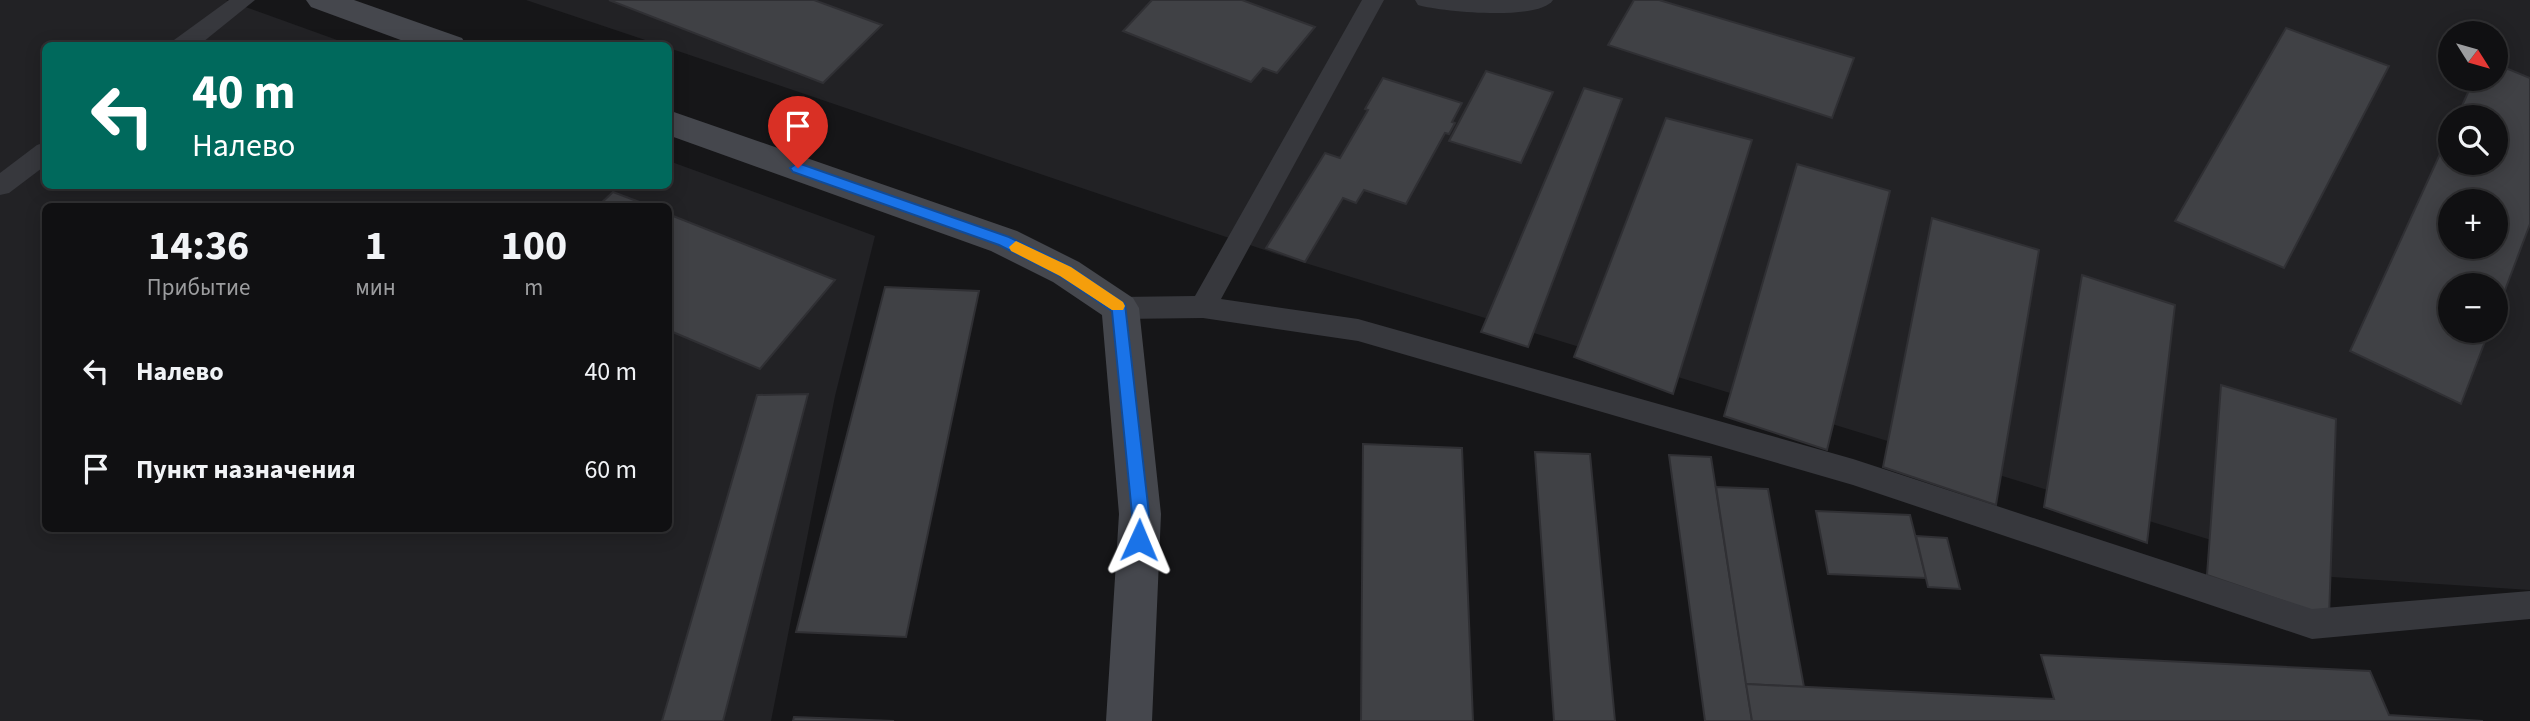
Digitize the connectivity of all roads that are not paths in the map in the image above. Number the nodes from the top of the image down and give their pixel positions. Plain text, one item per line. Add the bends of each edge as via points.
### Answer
1 (244, 0) edge
2 (322, 0) edge
3 (1373, 0) edge
4 (1426, 0) edge
5 (1542, 0) edge
6 (187, 42) edge
7 (440, 42) edge
8 (672, 123) edge
9 (42, 154) edge
10 (0, 186) edge
11 (1203, 307) junction
12 (1120, 308) junction
13 (2530, 605) edge
14 (1129, 721) edge

1 - 6 lane
2 - 7 main road
3 - 11 lane
4 - 5 lane via 1470,5
8 - 12 main road via 1004,241 1066,272
9 - 10 lane
11 - 12 lane
11 - 13 lane via 1358,330 1853,472 2312,624
12 - 14 main road via 1140,514

